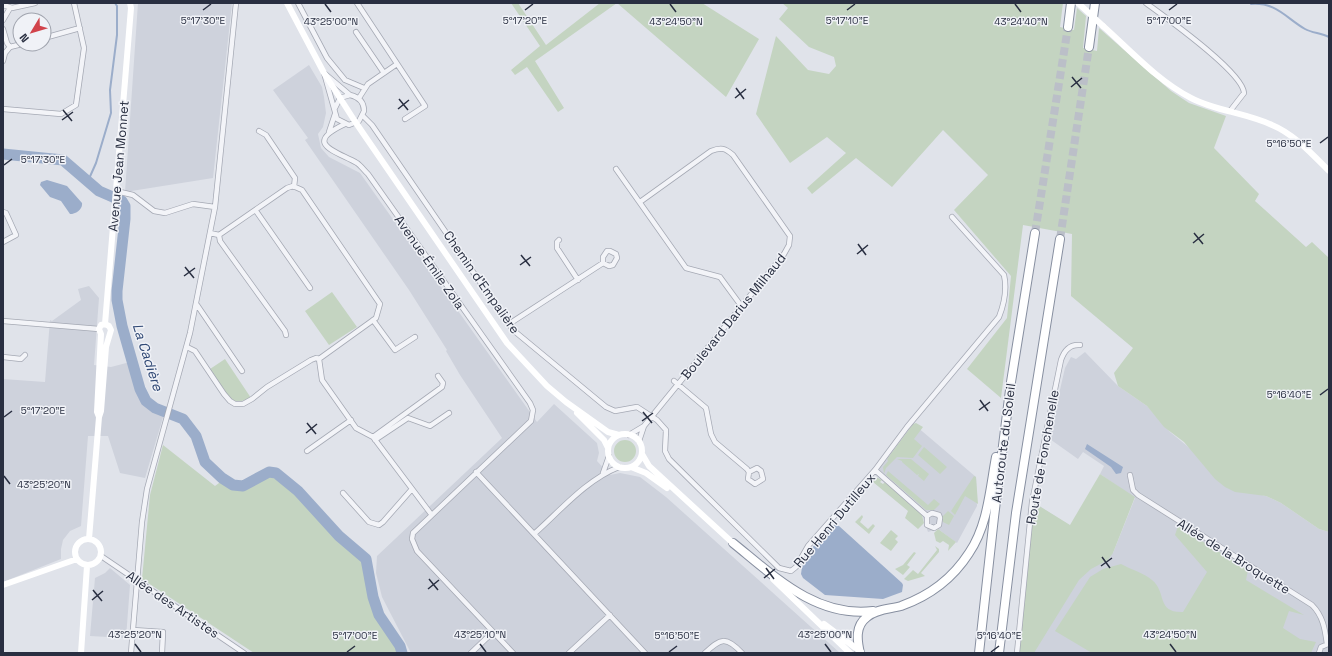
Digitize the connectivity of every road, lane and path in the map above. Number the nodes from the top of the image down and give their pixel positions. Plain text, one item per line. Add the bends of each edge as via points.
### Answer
1 (36, 3) edge
2 (74, 3) edge
3 (236, 3) edge
4 (287, 3) edge
5 (298, 3) edge
6 (357, 3) edge
7 (1071, 3) edge
8 (1078, 3) edge
9 (1095, 3) edge
10 (1146, 3) edge
11 (3, 4) edge
12 (132, 5) edge
13 (10, 8) junction
14 (3, 20) edge
15 (1068, 27) tunnel mouth
16 (80, 28) junction
17 (3, 29) edge
18 (356, 32) dead end
19 (52, 36) edge
20 (10, 47) joint
21 (1089, 47) tunnel mouth
22 (3, 62) edge
23 (398, 64) junction
24 (324, 73) junction
25 (384, 73) junction
26 (364, 88) junction
27 (350, 95) junction
28 (340, 98) junction
29 (359, 98) junction
30 (3, 109) edge
31 (1230, 111) junction
32 (335, 112) junction
33 (363, 116) junction
34 (405, 119) dead end
35 (356, 123) junction
36 (345, 124) junction
37 (259, 131) dead end
38 (329, 132) junction
39 (616, 169) dead end
40 (1329, 171) edge
41 (294, 187) junction
42 (116, 196) junction
43 (640, 202) junction
44 (215, 208) junction
45 (256, 211) junction
46 (3, 212) edge
47 (952, 218) dead end
48 (210, 233) junction
49 (1035, 233) tunnel mouth
50 (220, 235) junction
51 (1060, 238) tunnel mouth
52 (559, 240) dead end
53 (3, 242) edge
54 (603, 263) dead end
55 (578, 280) junction
56 (310, 288) dead end
57 (196, 305) junction
58 (742, 307) junction
59 (373, 320) junction
60 (3, 321) edge
61 (106, 324) junction
62 (509, 324) junction
63 (100, 332) junction
64 (109, 334) junction
65 (286, 335) dead end
66 (415, 337) dead end
67 (1080, 345) dead end
68 (186, 347) junction
69 (25, 355) dead end
70 (3, 357) edge
71 (319, 359) junction
72 (242, 371) dead end
73 (438, 376) dead end
74 (1011, 382) junction
75 (676, 383) junction
76 (566, 402) junction
77 (448, 413) dead end
78 (652, 416) junction
79 (98, 417) junction
80 (351, 420) junction
81 (644, 426) junction
82 (619, 435) junction
83 (629, 435) junction
84 (374, 439) junction
85 (639, 441) junction
86 (608, 448) junction
87 (307, 451) dead end
88 (642, 454) junction
89 (609, 456) junction
90 (619, 467) junction
91 (631, 467) junction
92 (875, 470) junction
93 (476, 472) junction
94 (749, 472) dead end
95 (603, 473) junction
96 (1130, 475) dead end
97 (412, 489) junction
98 (343, 493) dead end
99 (688, 503) junction
100 (431, 514) junction
101 (927, 516) dead end
102 (534, 534) junction
103 (89, 539) junction
104 (733, 543) junction
105 (101, 556) junction
106 (77, 559) junction
107 (87, 566) junction
108 (137, 580) junction
109 (3, 585) edge
110 (791, 596) junction
111 (884, 610) junction
112 (610, 615) junction
113 (133, 630) junction
114 (493, 632) junction
115 (838, 642) junction
116 (1328, 644) edge
117 (81, 653) edge
118 (131, 653) edge
119 (162, 653) edge
120 (244, 653) edge
121 (471, 653) edge
122 (513, 653) edge
123 (569, 653) edge
124 (645, 653) edge
125 (705, 653) edge
126 (742, 653) edge
127 (847, 653) edge
128 (850, 653) edge
129 (861, 653) edge
130 (979, 653) edge
131 (999, 653) edge
132 (1017, 653) edge
133 (1319, 653) edge

1 - 13 street
2 - 16 street
3 - 44 street
4 - 24 main road
5 - 26 street via 327,58 345,80
6 - 23 street
7 - 15 highway
8 - 31 main road, bridge via 1181,93
9 - 21 highway
10 - 31 street via 1197,41 1240,83 1244,93
11 - 13 street
12 - 42 main road, Avenue Jean Monnet
13 - 14 street
16 - 19 street
16 - 30 street via 84,48 76,105 61,114
17 - 20 street
18 - 25 street
20 - 22 street via 5,52
23 - 25 street
23 - 34 street via 425,106
24 - 27 street
24 - 28 main road
24 - 32 street
25 - 26 street
26 - 29 street
27 - 28 street
27 - 29 street
28 - 32 street
28 - 35 main road
29 - 33 street via 364,106
31 - 40 main road via 1273,125 1287,133
32 - 36 street via 337,118
32 - 38 street
33 - 35 street
33 - 62 street, Chemin d'Empalière via 372,125 469,263
35 - 36 street
35 - 76 main road via 507,343 543,382
36 - 38 street
37 - 41 street via 266,135 295,178
38 - 93 street, Avenue Émile Zola via 325,145 330,151 356,163 368,174 530,403 533,410 531,421
39 - 43 street
41 - 45 street via 287,188
41 - 59 street via 302,190 380,304
42 - 44 street via 133,195 154,211 165,213 193,204
42 - 61 main road, Avenue Jean Monnet
43 - 58 street via 686,268 720,277
43 - 58 street, Boulevard Darius Milhaud via 711,151 726,149 733,155 790,236 784,254
44 - 48 street
45 - 50 street
45 - 56 street
46 - 53 street via 6,213 16,235
47 - 92 street, Rue Henri Dutilleux via 1004,275 1003,307 997,320
48 - 50 street
48 - 57 street
49 - 74 highway, Autoroute du Soleil
50 - 65 street via 220,241
51 - 131 highway, Autoroute du Soleil via 1018,506
52 - 55 street via 557,248
54 - 55 street
55 - 62 street
57 - 68 street
57 - 72 street
58 - 75 street, Boulevard Darius Milhaud
59 - 66 street via 395,350
59 - 71 street
60 - 63 street
61 - 63 main road via 101,325
61 - 64 main road via 110,328
62 - 78 street, Chemin d'Empalière via 517,334 606,407 615,411 636,407
63 - 64 main road via 104,336
63 - 79 main road
64 - 79 main road via 101,411
67 - 132 street, Route de Fonchenelle via 1071,346 1061,360 1032,502
68 - 71 street via 195,351 224,394 235,404 243,404 311,360
68 - 108 street via 147,489
69 - 70 street via 21,359
71 - 80 street via 322,380
73 - 84 street via 443,383 442,387
74 - 111 highway via 985,515 978,538 970,552 946,580 931,592
74 - 130 highway, Autoroute du Soleil
75 - 78 street, Boulevard Darius Milhaud
75 - 94 street via 706,408 715,442
76 - 82 main road via 608,432
76 - 86 main road via 604,440
77 - 84 street via 430,426 408,418
78 - 81 street, Boulevard Darius Milhaud
78 - 92 street, Rue Henri Dutilleux via 666,430 664,450 669,459 779,568 784,570 796,567 808,546
79 - 103 main road
80 - 84 street via 356,428
80 - 87 street
81 - 83 street, Boulevard Darius Milhaud
81 - 85 street, Boulevard Darius Milhaud
82 - 83 main road
82 - 86 main road via 612,440
83 - 85 main road
84 - 97 street
85 - 88 main road
86 - 89 main road
88 - 91 main road
88 - 99 main road via 649,466
89 - 90 main road
89 - 95 street
90 - 91 main road
90 - 95 street
91 - 99 main road via 651,477
92 - 101 street
93 - 100 street
93 - 102 street
95 - 102 street
96 - 116 street, Allée de la Broquette via 1133,490 1138,495 1312,605 1322,621
97 - 98 street via 378,525 369,522
97 - 100 street
99 - 104 main road
100 - 114 street via 412,533 414,546
102 - 112 street
103 - 105 main road via 98,542 102,551
103 - 106 main road via 76,546
104 - 110 main road
104 - 111 highway via 811,601 844,610
105 - 107 main road via 96,564
105 - 108 street, Allée des Artistes
106 - 107 main road
106 - 109 main road
107 - 117 main road
108 - 113 street
108 - 120 street, Allée des Artistes
110 - 115 main road
110 - 129 main road
111 - 129 highway via 867,616 860,625 857,636
112 - 123 street
112 - 124 street
113 - 118 street
113 - 119 street via 164,632
114 - 121 street
114 - 122 street
115 - 127 main road
115 - 128 main road
116 - 133 street, Allée de la Broquette via 1321,647
125 - 126 street via 716,643 725,640

